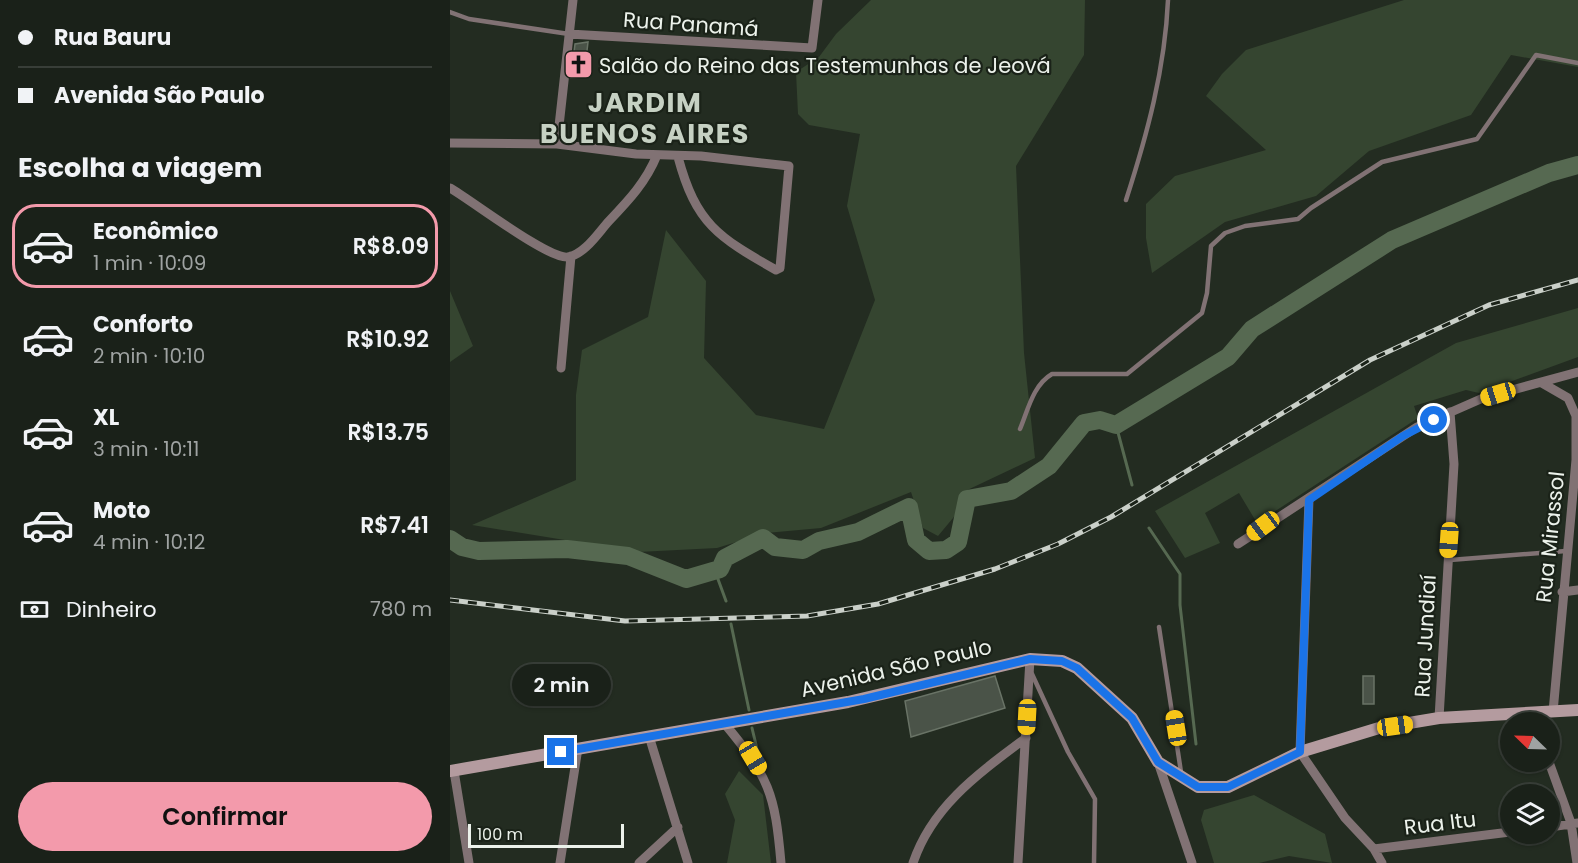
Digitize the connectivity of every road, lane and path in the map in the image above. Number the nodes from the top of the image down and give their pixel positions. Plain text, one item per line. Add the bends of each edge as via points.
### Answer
1 (573, 0) edge
2 (818, 0) edge
3 (1168, 0) edge
4 (450, 12) edge
5 (569, 34) junction
6 (1578, 63) edge
7 (450, 143) edge
8 (557, 144) junction
9 (657, 155) junction
10 (678, 157) junction
11 (450, 188) edge
12 (1126, 200) dead end
13 (571, 256) junction
14 (561, 368) dead end
15 (1578, 372) edge
16 (1542, 382) junction
17 (1450, 412) junction
18 (1020, 429) dead end
19 (1576, 482) edge
20 (1309, 500) junction
21 (1238, 544) dead end
22 (1566, 551) junction
23 (1448, 560) junction
24 (1578, 590) edge
25 (1563, 592) junction
26 (1159, 627) dead end
27 (1030, 665) junction
28 (1578, 710) edge
29 (1553, 712) joint
30 (1439, 718) junction
31 (1500, 719) edge
32 (724, 723) junction
33 (649, 735) junction
34 (1026, 738) junction
35 (578, 748) junction
36 (1300, 752) junction
37 (1158, 762) junction
38 (452, 771) edge
39 (1554, 772) edge
40 (1181, 778) junction
41 (1575, 823) edge
42 (1560, 825) edge
43 (678, 826) junction
44 (1500, 833) edge
45 (1374, 849) junction
46 (469, 863) edge
47 (560, 863) edge
48 (639, 863) edge
49 (688, 863) edge
50 (781, 863) edge
51 (913, 863) edge
52 (1018, 863) edge
53 (1094, 863) edge
54 (1192, 863) edge
55 (1382, 863) edge
56 (1577, 863) edge

1 - 5 street
2 - 5 street, Rua Panamá via 812,48
3 - 12 lane via 1156,92
4 - 5 lane, Rua Panamá via 469,20
5 - 8 street
6 - 18 lane via 1536,55 1477,139 1382,162 1298,219 1245,226 1225,233 1211,246 1208,293 1202,313 1126,374 1052,374 1043,379
7 - 8 street
8 - 9 street
9 - 10 street
9 - 13 street via 651,172 632,197 579,253
10 - 10 street via 693,202 705,220 723,238 776,270 780,268 789,166
11 - 13 street via 554,254
13 - 14 street
15 - 16 street
16 - 17 street via 1483,398
16 - 19 street, Rua Mirassol via 1561,392 1573,406
17 - 20 street via 1417,427
17 - 23 street, Rua Jundiaí via 1454,464
19 - 22 street, Rua Mirassol
20 - 21 street via 1287,510
20 - 36 street
22 - 23 lane
22 - 25 street, Rua Mirassol
23 - 30 street, Rua Jundiaí
24 - 25 street
25 - 29 street, Rua Mirassol
26 - 40 lane
27 - 32 main road, Avenida São Paulo via 1009,662 880,696
27 - 34 street
27 - 37 main road, Avenida São Paulo via 1062,661 1077,668 1132,718
27 - 53 lane via 1076,768 1092,791 1096,806
28 - 29 main road, Avenida São Paulo
30 - 31 main road, Avenida São Paulo
30 - 36 main road, Avenida São Paulo via 1379,728
32 - 33 main road, Avenida São Paulo
32 - 50 street via 753,758 767,783 777,815
33 - 35 main road, Avenida São Paulo
33 - 43 street
34 - 51 street via 945,805 928,827
34 - 52 street
35 - 38 main road, Avenida São Paulo
35 - 47 street
36 - 40 main road, Avenida São Paulo via 1228,787 1198,787
36 - 45 street via 1345,818
37 - 40 main road, Avenida São Paulo
37 - 54 street
38 - 46 street
39 - 41 street
41 - 42 street
41 - 56 street
43 - 48 street
43 - 49 street
44 - 45 street, Rua Itu
45 - 55 street

